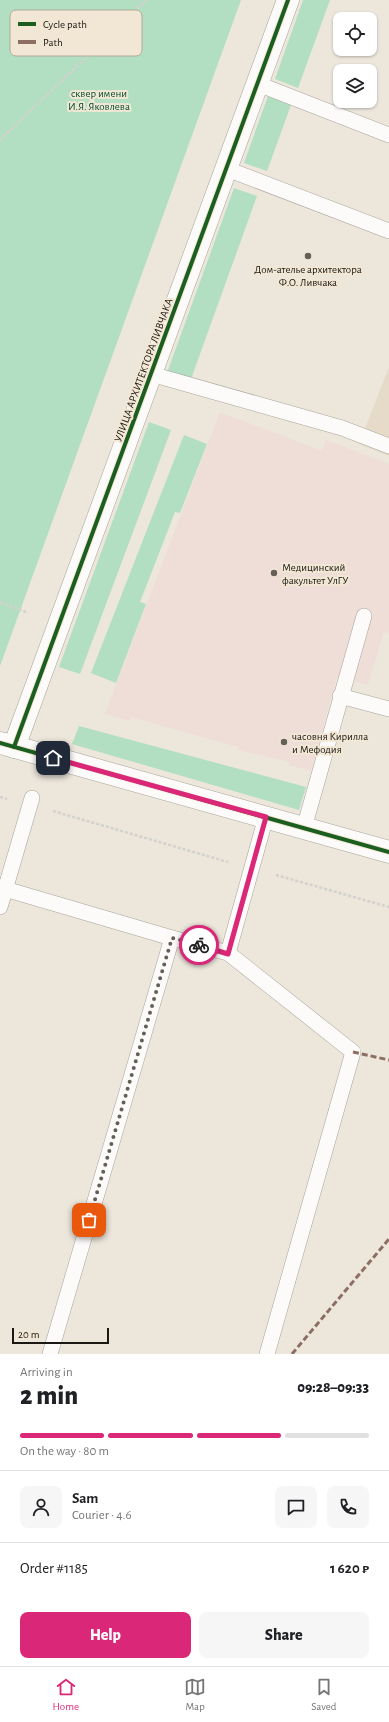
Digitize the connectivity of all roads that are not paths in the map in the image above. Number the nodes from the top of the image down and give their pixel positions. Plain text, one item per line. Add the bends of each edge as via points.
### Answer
1 (288, 0) edge
2 (258, 84) junction
3 (389, 135) edge
4 (227, 169) junction
5 (389, 231) edge
6 (151, 374) junction
7 (389, 446) edge
8 (364, 616) dead end
9 (340, 696) junction
10 (389, 709) edge
11 (7, 745) edge
12 (31, 802) road end
13 (266, 817) junction
14 (304, 828) junction
15 (389, 852) edge
16 (5, 889) junction
17 (0, 907) edge
18 (172, 938) junction
19 (228, 954) junction
20 (50, 1354) edge
21 (267, 1354) edge

1 - 2 street, УЛИЦА АРХИТЕКТОРА ЛИВЧАКА
2 - 3 lane
2 - 4 street, УЛИЦА АРХИТЕКТОРА ЛИВЧАКА
4 - 5 lane
4 - 6 street, УЛИЦА АРХИТЕКТОРА ЛИВЧАКА
6 - 7 lane via 342,428
6 - 11 street, УЛИЦА АРХИТЕКТОРА ЛИВЧАКА
8 - 9 lane
9 - 10 lane
9 - 14 lane
11 - 13 street
12 - 16 lane
13 - 14 street
13 - 19 lane
14 - 15 street
16 - 17 lane
16 - 18 lane
18 - 19 lane
18 - 20 lane
19 - 21 lane via 353,1052

